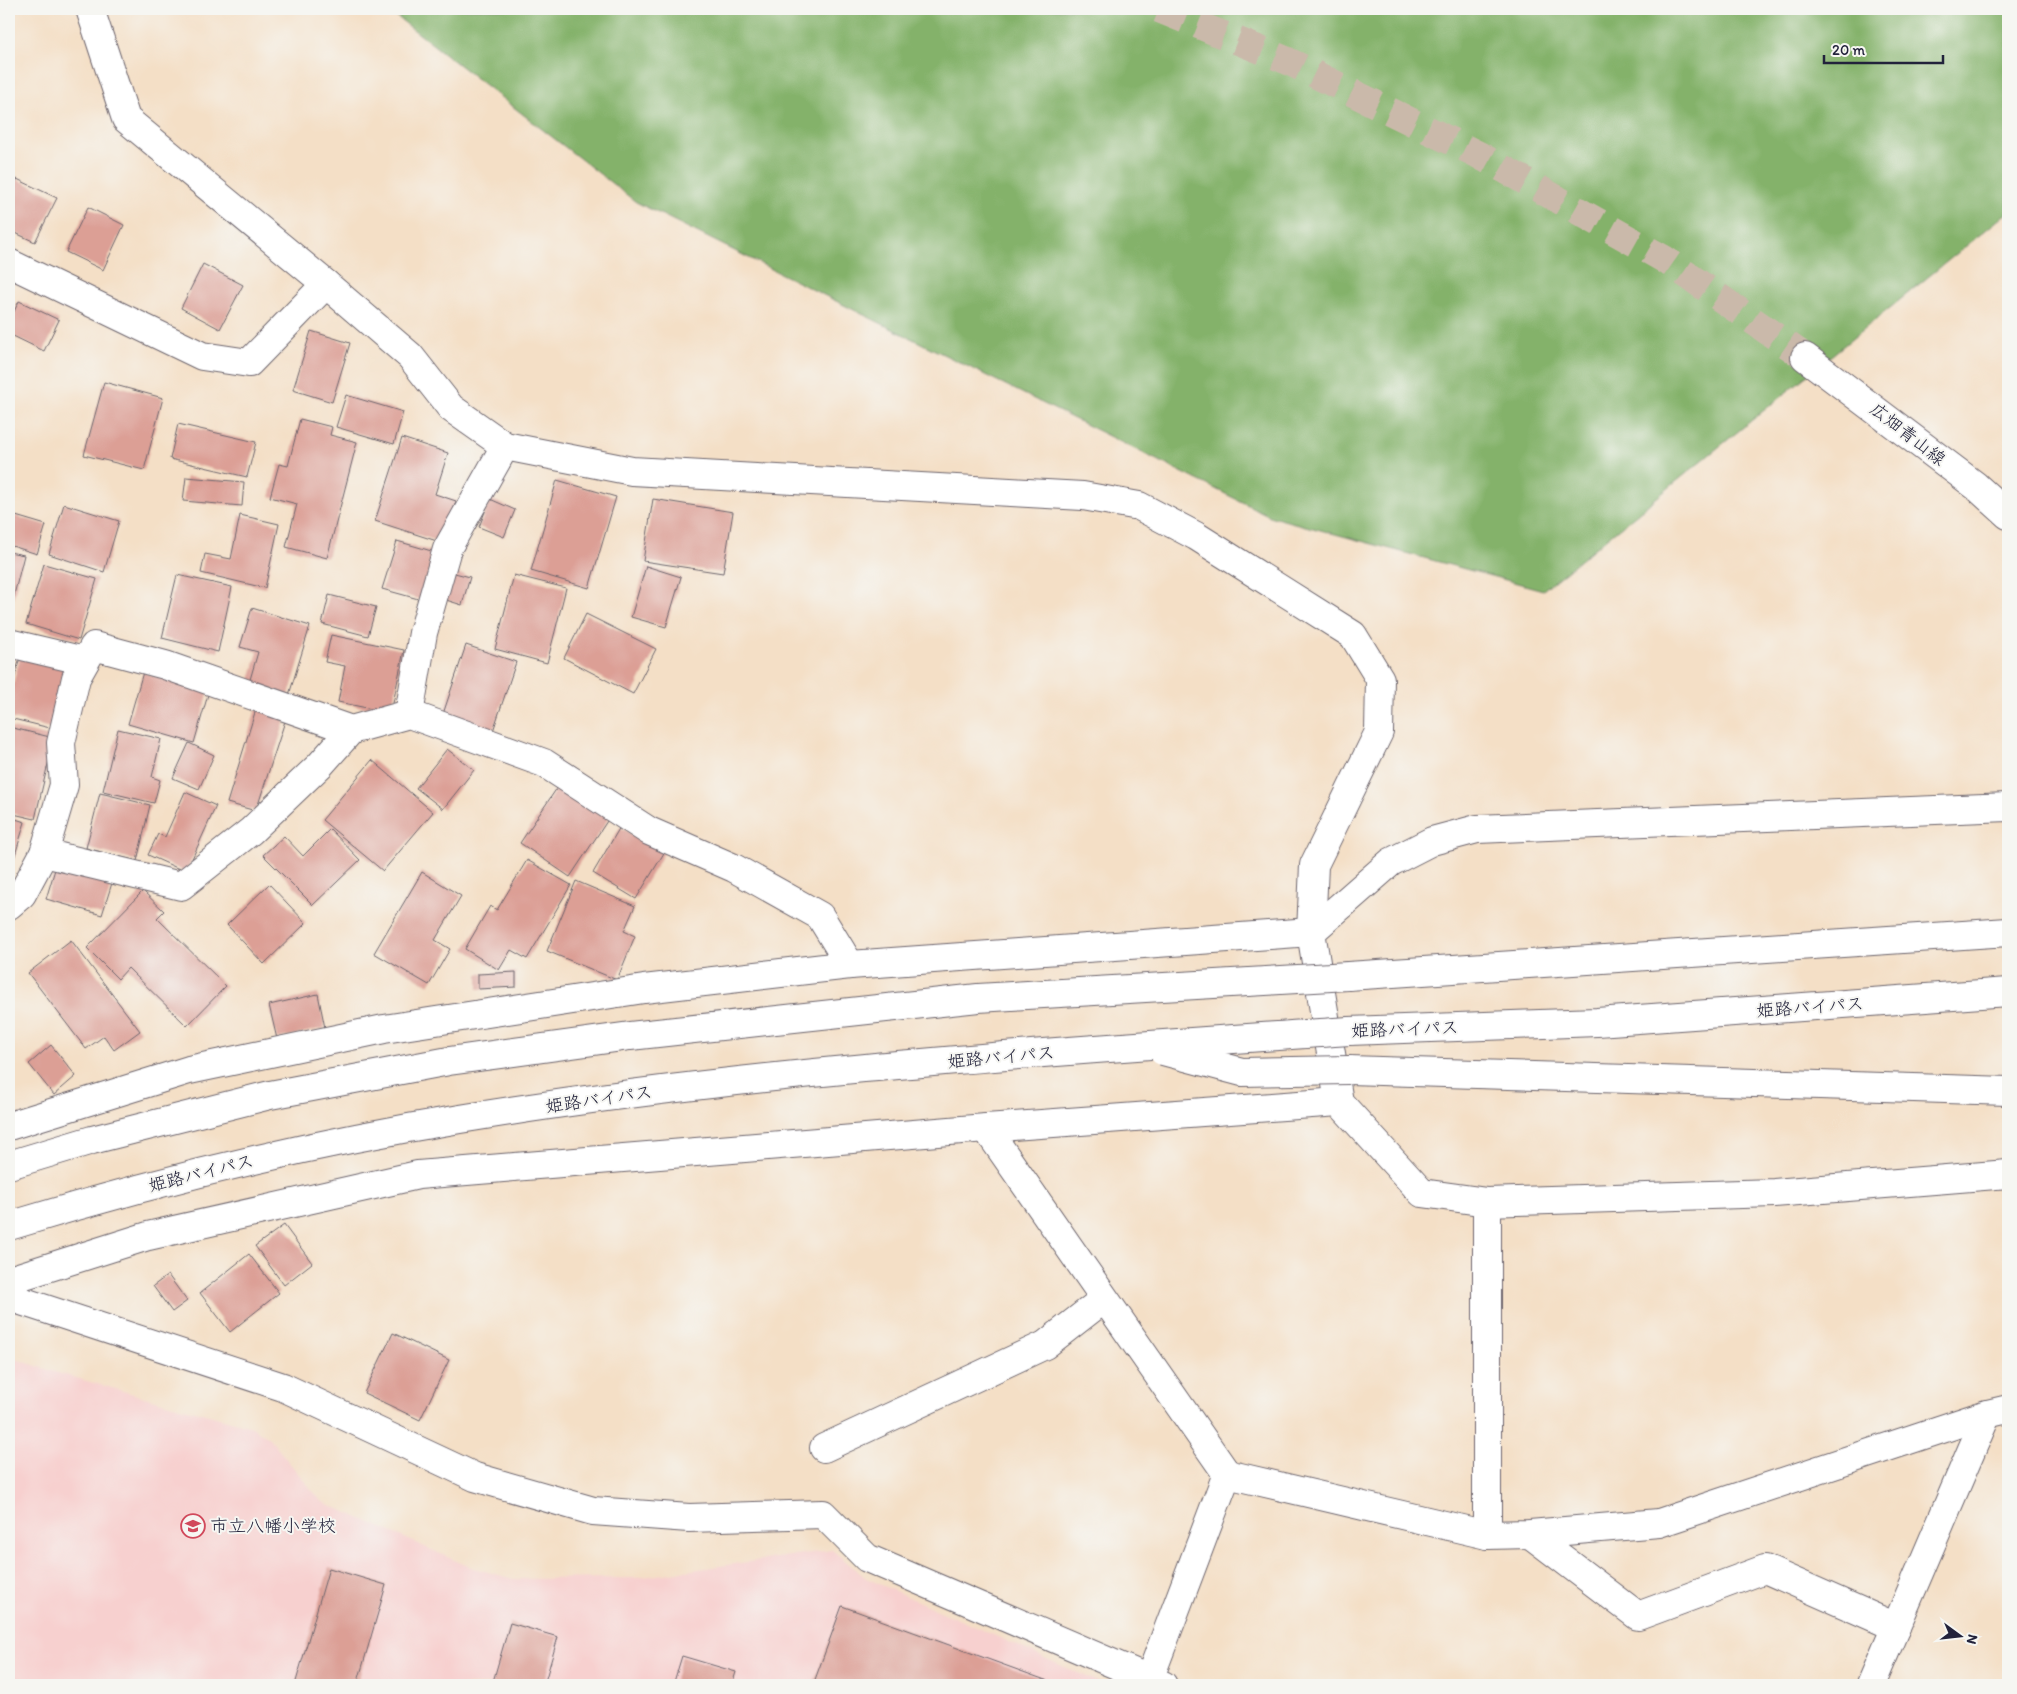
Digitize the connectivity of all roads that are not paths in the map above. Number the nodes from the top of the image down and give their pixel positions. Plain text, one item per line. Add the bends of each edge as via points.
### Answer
1 (90, 9) edge
2 (9, 264) edge
3 (326, 284) junction
4 (1805, 357) tunnel mouth
5 (505, 446) junction
6 (2008, 515) edge
7 (9, 643) edge
8 (85, 661) junction
9 (409, 714) junction
10 (351, 730) junction
11 (2008, 807) edge
12 (44, 853) junction
13 (9, 905) edge
14 (1311, 932) junction
15 (2008, 932) edge
16 (850, 965) junction
17 (2008, 992) edge
18 (1140, 1046) junction
19 (2008, 1091) edge
20 (1339, 1102) junction
21 (9, 1126) edge
22 (986, 1128) junction
23 (9, 1165) edge
24 (2008, 1174) edge
25 (1487, 1202) junction
26 (9, 1226) edge
27 (9, 1280) edge
28 (9, 1297) edge
29 (1104, 1299) junction
30 (1998, 1411) edge
31 (824, 1448) dead end
32 (1227, 1474) junction
33 (1530, 1534) junction
34 (1487, 1535) junction
35 (1896, 1627) junction
36 (1153, 1683) edge
37 (1871, 1685) edge

1 - 3 main road via 126,120
2 - 3 main road via 202,356 248,363
3 - 5 main road via 410,356 452,408
4 - 6 main road, 広畑青山線 via 1976,486
5 - 9 main road via 447,549 422,633
5 - 14 main road via 632,471 1083,496 1139,506 1196,536 1352,636 1380,679 1379,732 1314,865
7 - 8 main road
8 - 10 main road via 94,646 165,665
8 - 12 main road via 76,678 62,742 64,785
9 - 10 main road
9 - 16 main road via 544,763 649,831 734,868 820,916
10 - 12 main road via 320,765 251,831 181,886
11 - 14 main road via 1477,829 1432,841 1391,862
12 - 13 main road via 22,894
14 - 16 main road
14 - 20 main road
15 - 23 main road, bridge via 978,998 630,1036 449,1061 270,1095 92,1140
16 - 21 main road via 644,989 384,1029 189,1070
17 - 18 main road, 姫路バイパス, bridge via 1597,1022 1349,1031
18 - 19 main road, bridge via 1242,1072 1349,1070
18 - 26 main road, 姫路バイパス, bridge via 988,1057 640,1092 458,1119 283,1154 106,1197
20 - 22 main road
20 - 25 main road via 1422,1193
22 - 27 main road via 418,1175 148,1236
22 - 29 main road
24 - 25 main road via 1774,1193
25 - 34 main road
28 - 36 main road via 283,1387 475,1477 592,1511 689,1518 823,1514 867,1558
29 - 31 main road via 1045,1345
29 - 32 main road
30 - 33 main road via 1659,1523
30 - 35 main road
32 - 34 main road
32 - 36 main road
33 - 34 main road
33 - 35 main road via 1638,1616 1765,1569
35 - 37 main road

